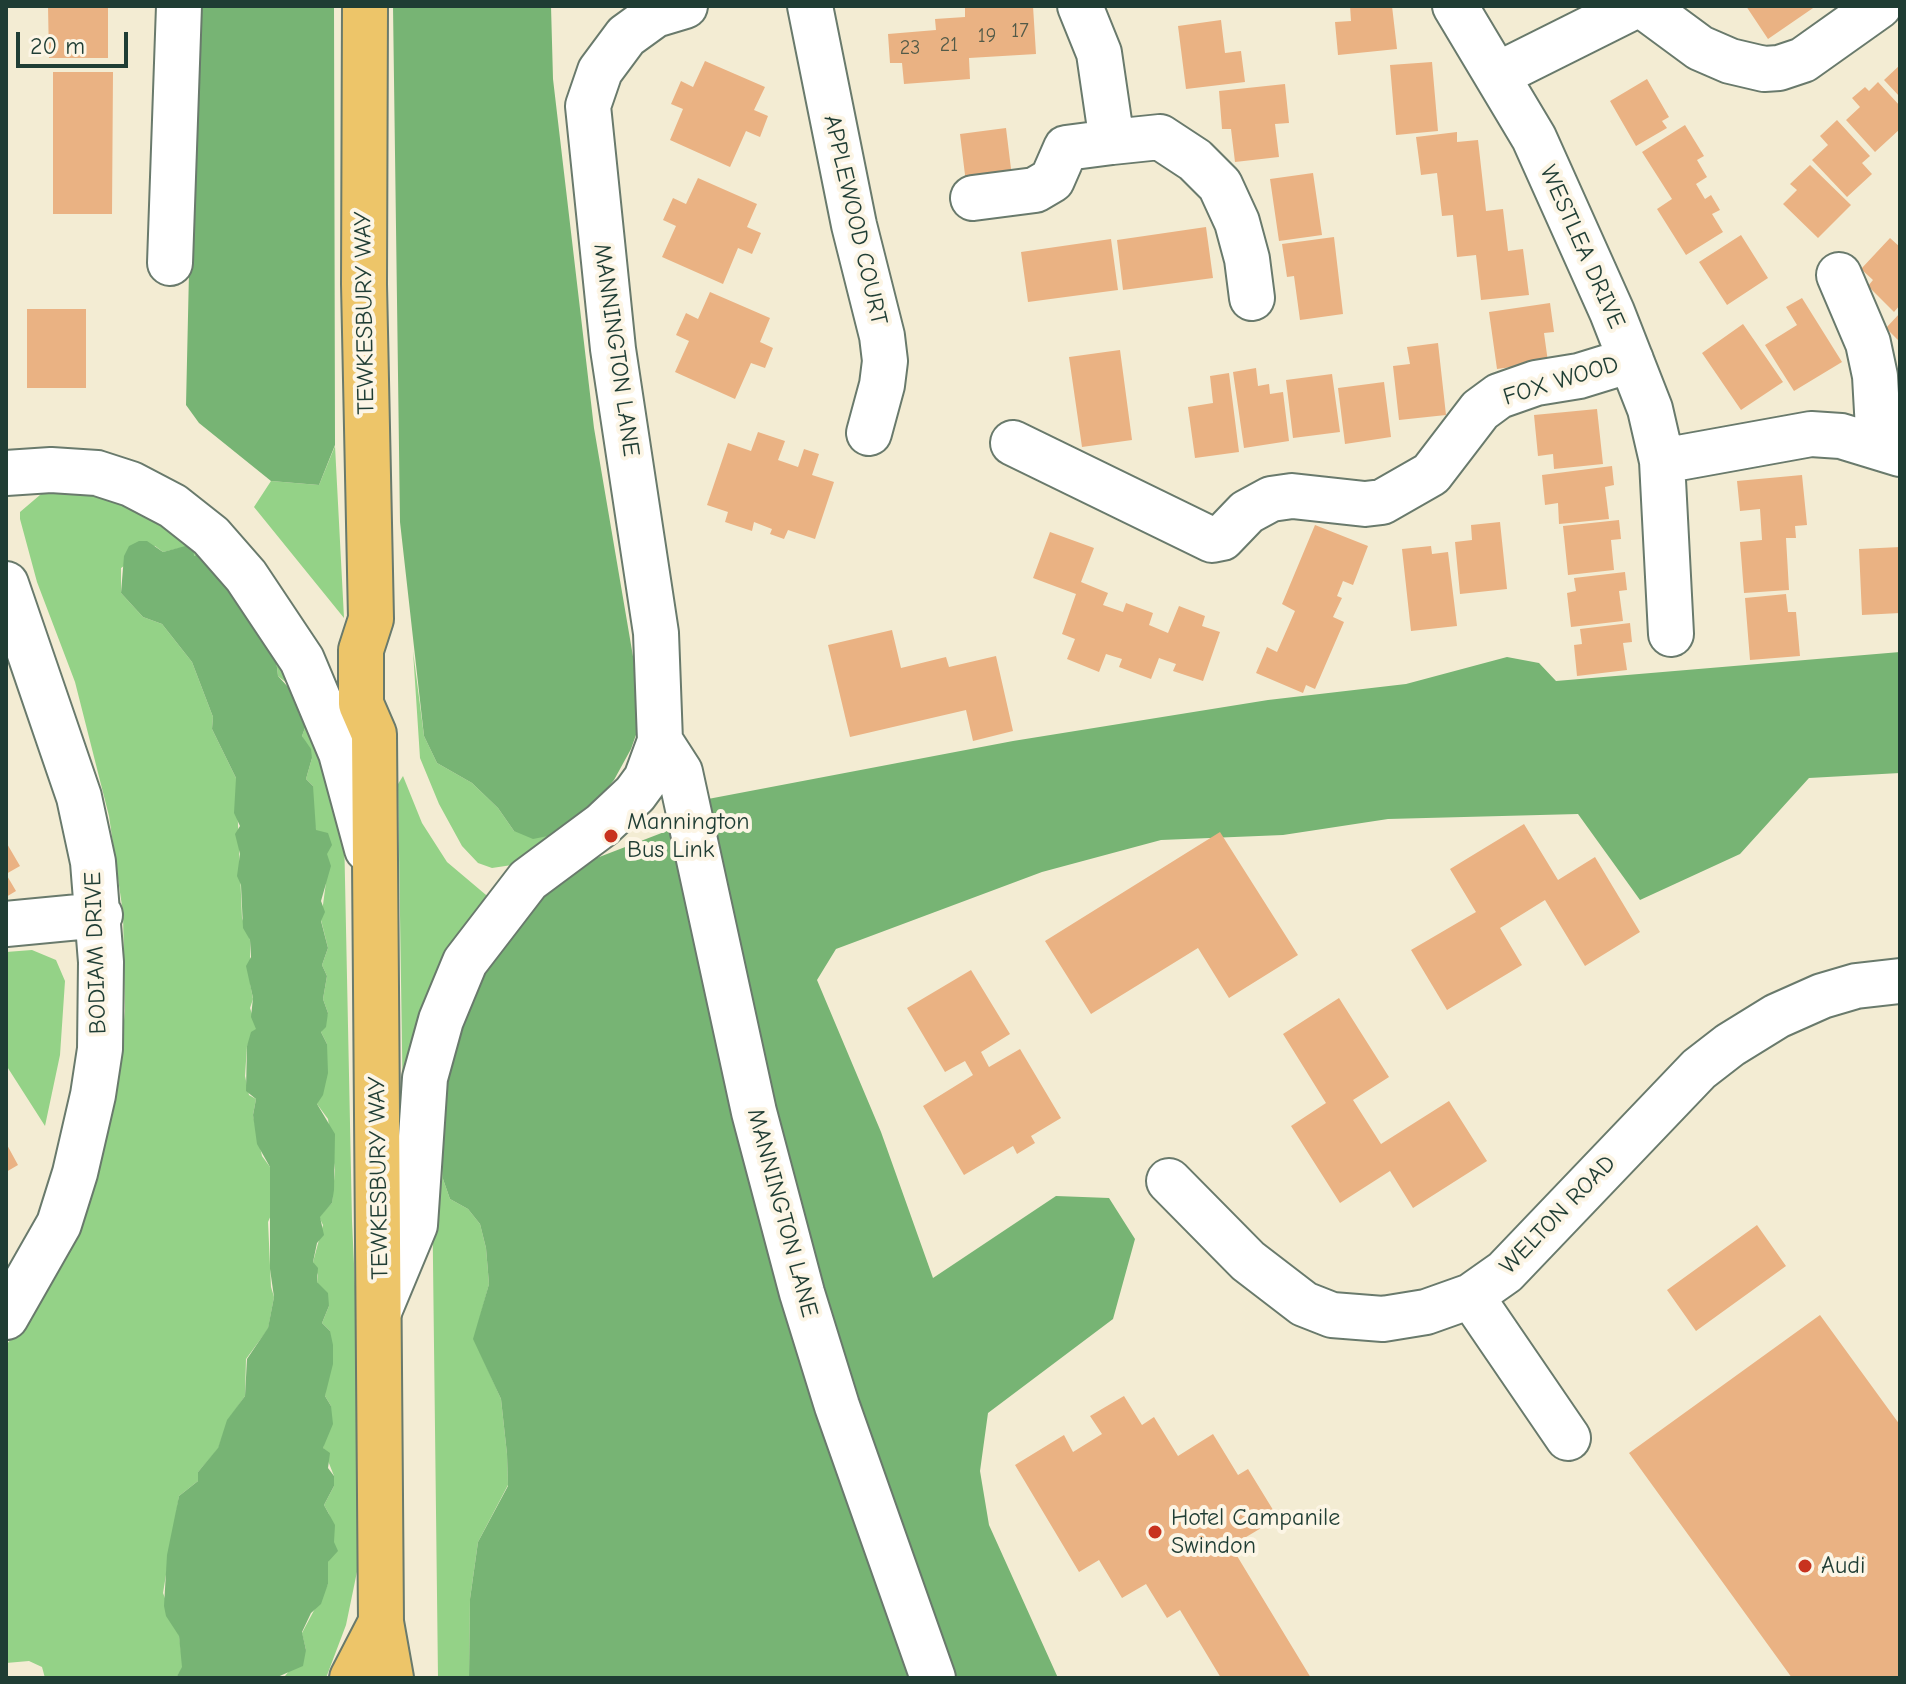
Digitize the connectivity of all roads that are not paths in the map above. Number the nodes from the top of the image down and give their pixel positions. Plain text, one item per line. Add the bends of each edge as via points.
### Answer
1 (179, 6) edge
2 (365, 6) edge
3 (685, 6) edge
4 (810, 6) edge
5 (1080, 6) edge
6 (1455, 6) edge
7 (1635, 6) edge
8 (1643, 6) edge
9 (1879, 6) edge
10 (1499, 74) junction
11 (1112, 142) junction
12 (973, 198) dead end
13 (170, 263) dead end
14 (1839, 275) dead end
15 (1252, 298) dead end
16 (1631, 360) junction
17 (869, 433) dead end
18 (1013, 443) dead end
19 (1890, 451) edge
20 (1662, 461) junction
21 (6, 473) edge
22 (6, 584) edge
23 (1671, 634) dead end
24 (660, 741) junction
25 (377, 889) junction
26 (100, 915) junction
27 (6, 924) edge
28 (1900, 981) edge
29 (1169, 1181) dead end
30 (1471, 1296) junction
31 (380, 1309) junction
32 (6, 1317) edge
33 (1568, 1438) dead end
34 (381, 1622) junction
35 (352, 1678) edge
36 (391, 1678) edge
37 (933, 1678) edge

1 - 13 street
2 - 25 main road, TEWKESBURY WAY via 371,619 386,650 387,704 374,734
3 - 24 street, MANNINGTON LANE via 655,15 626,36 600,71 588,106 613,349 658,664
4 - 17 street, APPLEWOOD COURT via 882,336 882,385
5 - 11 street via 1099,53
6 - 10 street, WESTLEA DRIVE
7 - 10 street
8 - 9 street via 1700,48 1764,69 1803,60
10 - 16 street, WESTLEA DRIVE via 1573,222
11 - 12 street via 1066,148 1052,180 1035,190
11 - 15 street via 1160,137 1220,185 1237,222
14 - 19 street via 1868,343
16 - 18 street, FOX WOOD via 1499,396 1480,410 1431,474 1382,502 1271,499 1247,512 1222,538 1212,540
16 - 20 street, WESTLEA DRIVE
19 - 20 street via 1841,436 1811,434
20 - 23 street, WESTLEA DRIVE
21 - 25 street via 97,473 173,506 211,536 246,576 302,660 324,705
22 - 26 street, BODIAM DRIVE via 72,771
24 - 31 street, MANNINGTON LANE via 650,772 635,794 528,880 465,962 425,1078 415,1225
24 - 37 street, MANNINGTON LANE via 680,772 751,1098 802,1293
25 - 31 main road, TEWKESBURY WAY
26 - 27 street
26 - 32 street, BODIAM DRIVE via 100,1049 85,1137 59,1224
28 - 30 street, WELTON ROAD via 1822,996 1730,1045 1690,1078 1505,1272
29 - 30 street, WELTON ROAD via 1248,1261 1304,1304 1332,1315 1383,1319 1426,1312
30 - 33 street
31 - 34 main road, TEWKESBURY WAY
34 - 35 main road, TEWKESBURY WAY
34 - 36 main road, TEWKESBURY WAY

